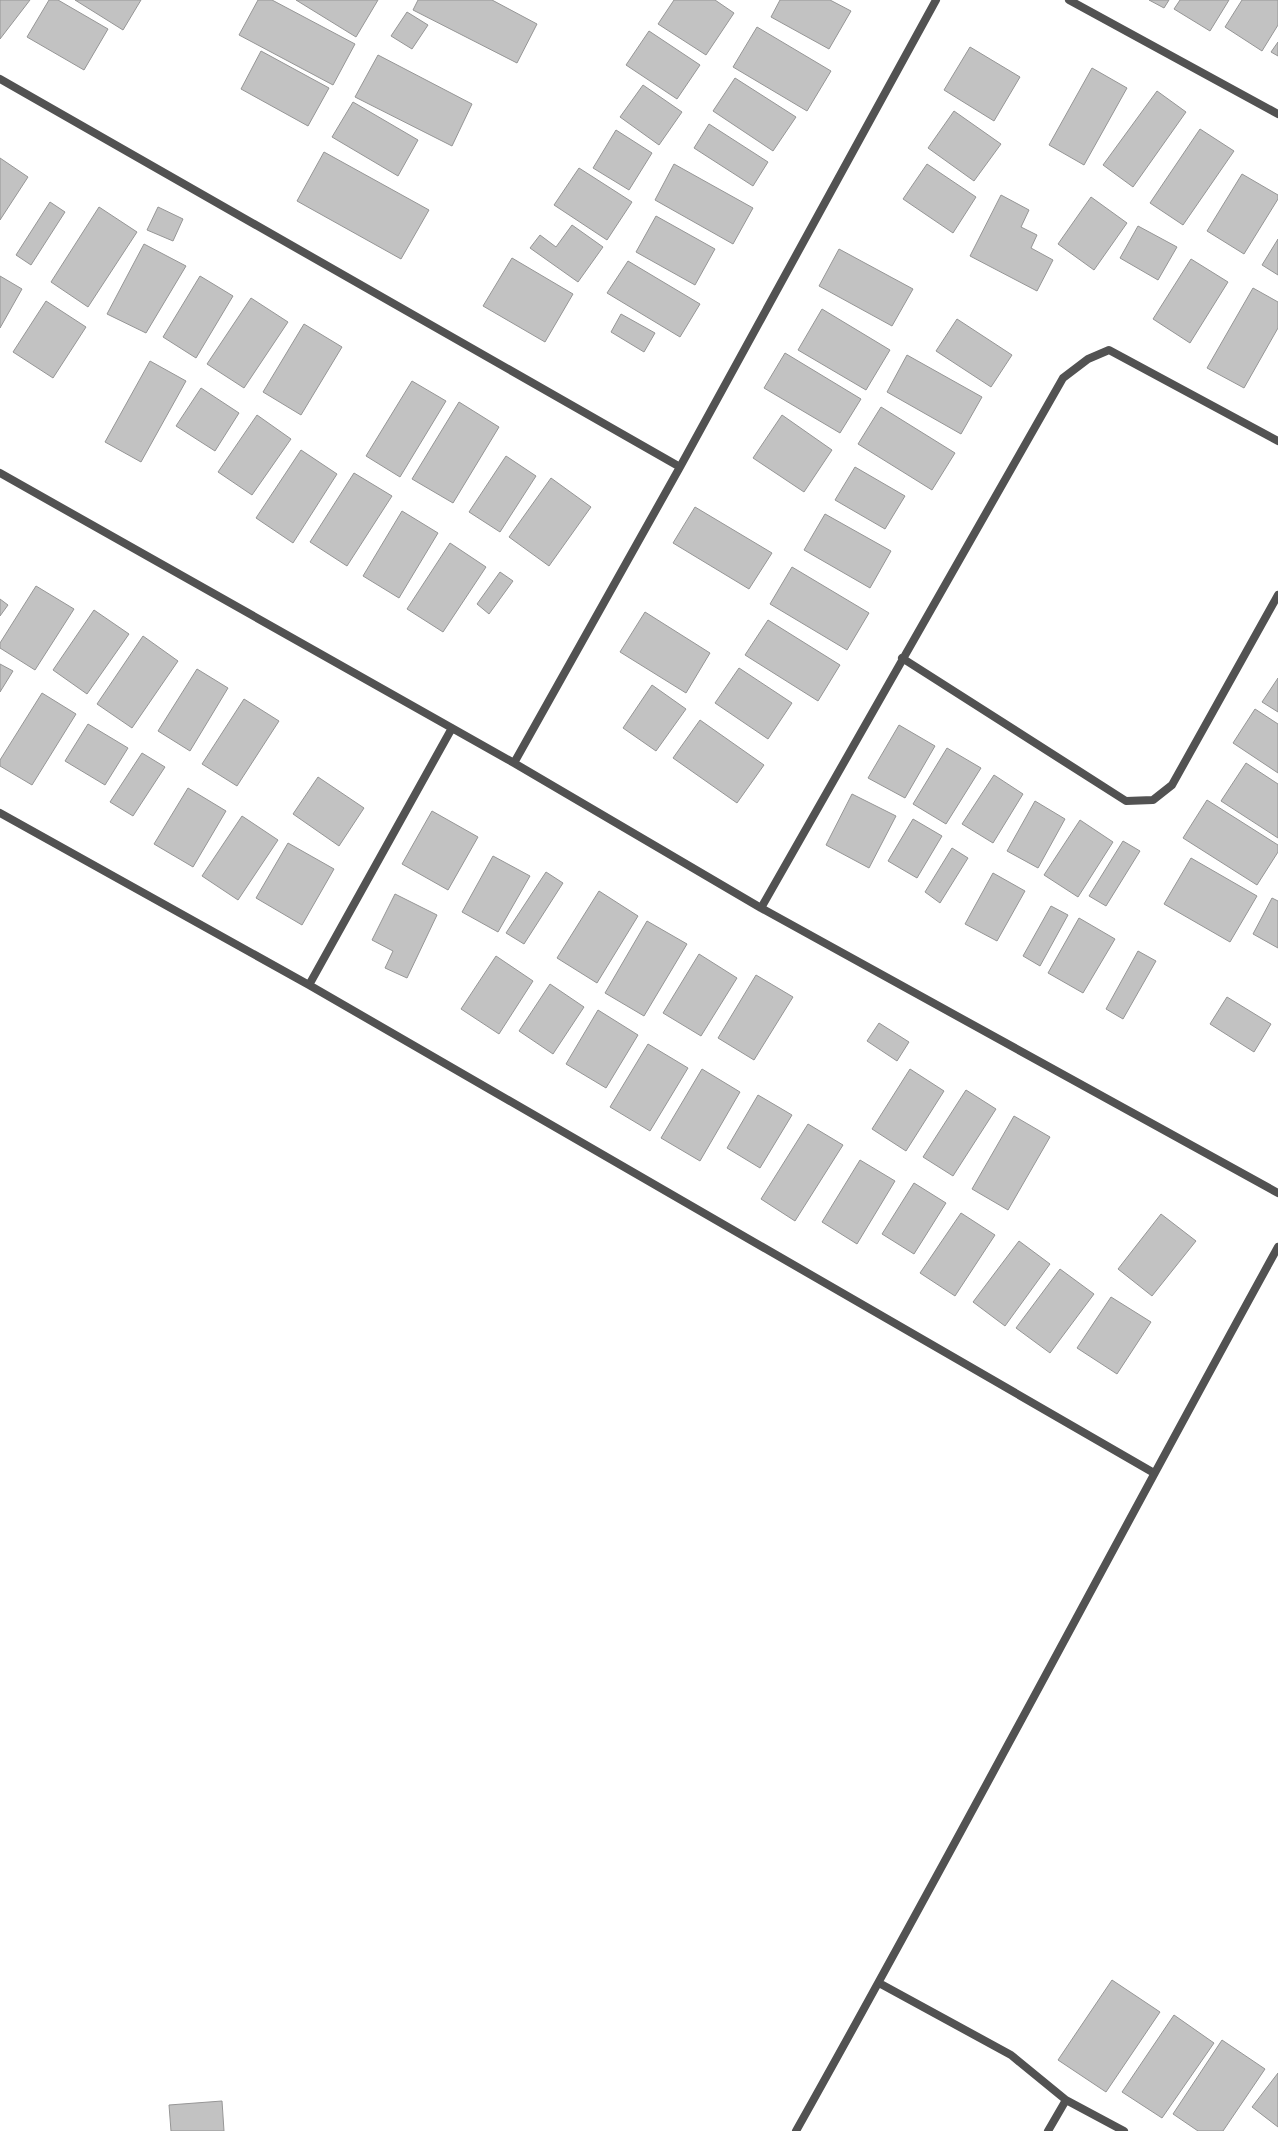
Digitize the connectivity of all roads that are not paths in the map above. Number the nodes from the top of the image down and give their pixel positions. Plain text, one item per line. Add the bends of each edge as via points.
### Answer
1 (936, 0) edge
2 (1068, 0) edge
3 (0, 79) edge
4 (1278, 114) edge
5 (1278, 441) edge
6 (680, 468) junction
7 (0, 473) edge
8 (1278, 595) edge
9 (902, 658) junction
10 (452, 728) junction
11 (514, 764) junction
12 (0, 813) edge
13 (761, 908) junction
14 (309, 985) junction
15 (1278, 1193) edge
16 (1278, 1247) edge
17 (1154, 1473) junction
18 (879, 1983) junction
19 (1066, 2100) junction
20 (796, 2131) edge
21 (1048, 2131) edge
22 (1124, 2131) edge

1 - 6 street
2 - 4 street
3 - 6 street
5 - 9 street via 1109,350 1088,359 1062,378
6 - 11 street
7 - 10 street
8 - 9 street via 1172,785 1153,800 1126,801
9 - 13 street
10 - 11 street
10 - 14 street
11 - 13 street
12 - 14 street
13 - 15 street
14 - 17 street
16 - 17 street
17 - 18 street
18 - 19 street via 1011,2055
18 - 20 street
19 - 21 street
19 - 22 street

